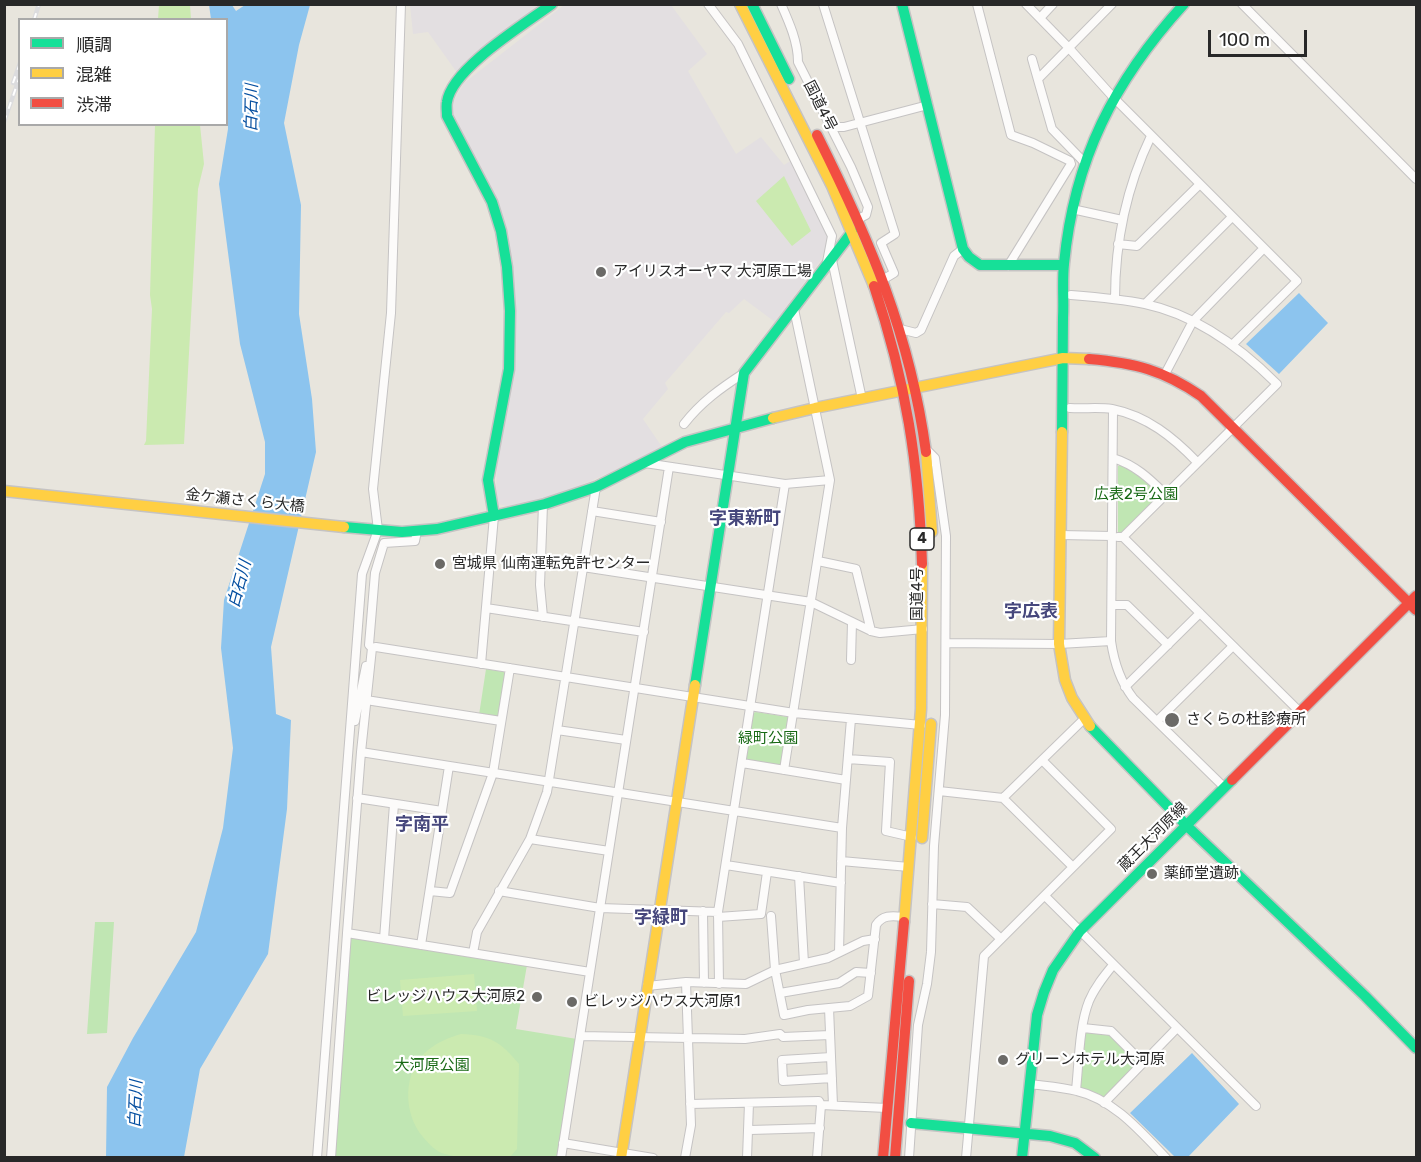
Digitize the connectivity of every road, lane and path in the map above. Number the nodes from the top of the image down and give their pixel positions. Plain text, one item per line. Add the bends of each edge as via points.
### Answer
1 (401, 4) edge
2 (552, 4) edge
3 (708, 4) edge
4 (740, 4) edge
5 (752, 4) edge
6 (781, 4) edge
7 (823, 4) edge
8 (902, 4) edge
9 (977, 4) edge
10 (1026, 4) edge
11 (1053, 4) edge
12 (1112, 4) edge
13 (1184, 4) edge
14 (1242, 4) edge
15 (1040, 18) junction
16 (1068, 47) junction
17 (1032, 59) dead end
18 (1038, 79) junction
19 (1113, 97) junction
20 (928, 105) junction
21 (860, 122) junction
22 (829, 123) junction
23 (1151, 136) junction
24 (1080, 158) junction
25 (1070, 161) junction
26 (1416, 179) edge
27 (1199, 184) junction
28 (1072, 209) junction
29 (1232, 217) junction
30 (858, 219) junction
31 (1122, 220) junction
32 (852, 232) junction
33 (1118, 244) junction
34 (1264, 248) junction
35 (963, 249) junction
36 (829, 263) junction
37 (1064, 265) junction
38 (1008, 266) junction
39 (884, 279) junction
40 (1071, 295) dead end
41 (1115, 299) junction
42 (1145, 304) junction
43 (794, 309) junction
44 (1192, 321) junction
45 (900, 329) junction
46 (1233, 344) junction
47 (1063, 358) junction
48 (744, 373) junction
49 (1165, 375) junction
50 (909, 389) junction
51 (862, 399) junction
52 (815, 408) junction
53 (1070, 408) dead end
54 (1113, 410) junction
55 (684, 424) dead end
56 (1233, 426) junction
57 (734, 428) junction
58 (926, 447) junction
59 (1113, 458) junction
60 (642, 462) junction
61 (1197, 462) junction
62 (669, 467) junction
63 (727, 476) junction
64 (830, 480) junction
65 (785, 484) junction
66 (596, 487) junction
67 (4, 491) edge
68 (1165, 494) junction
69 (543, 505) junction
70 (592, 511) junction
71 (494, 516) junction
72 (661, 522) junction
73 (373, 530) junction
74 (417, 531) junction
75 (1061, 536) junction
76 (1112, 536) junction
77 (1123, 537) junction
78 (818, 561) junction
79 (583, 567) junction
80 (652, 577) junction
81 (710, 586) junction
82 (768, 595) junction
83 (811, 602) junction
84 (1414, 603) edge
85 (1112, 605) junction
86 (486, 608) junction
87 (1200, 613) junction
88 (543, 617) junction
89 (575, 622) junction
90 (852, 622) junction
91 (923, 629) junction
92 (871, 631) junction
93 (644, 632) junction
94 (1111, 641) junction
95 (946, 643) junction
96 (1059, 644) junction
97 (1168, 645) junction
98 (1233, 646) junction
99 (372, 648) junction
100 (850, 660) dead end
101 (370, 663) junction
102 (481, 664) junction
103 (933, 667) dead end
104 (510, 668) junction
105 (566, 677) junction
106 (1125, 687) junction
107 (635, 688) junction
108 (933, 688) dead end
109 (693, 697) junction
110 (366, 700) junction
111 (751, 706) junction
112 (1300, 712) junction
113 (794, 713) junction
114 (1084, 718) junction
115 (851, 719) junction
116 (501, 721) junction
117 (1156, 721) junction
118 (921, 725) junction
119 (557, 730) junction
120 (349, 737) junction
121 (626, 740) junction
122 (361, 752) junction
123 (848, 759) junction
124 (1042, 760) junction
125 (742, 763) junction
126 (449, 766) junction
127 (784, 770) junction
128 (493, 773) junction
129 (846, 780) junction
130 (549, 783) junction
131 (1224, 787) junction
132 (939, 791) junction
133 (618, 794) junction
134 (357, 798) junction
135 (1003, 798) junction
136 (676, 802) junction
137 (394, 804) junction
138 (734, 811) junction
139 (442, 812) junction
140 (1187, 826) junction
141 (842, 828) junction
142 (912, 837) junction
143 (530, 839) junction
144 (609, 851) junction
145 (841, 861) junction
146 (726, 866) junction
147 (909, 867) junction
148 (1073, 867) junction
149 (767, 872) junction
150 (800, 876) junction
151 (841, 882) junction
152 (430, 891) junction
153 (499, 891) junction
154 (1045, 896) junction
155 (932, 904) junction
156 (600, 908) junction
157 (659, 910) junction
158 (703, 911) junction
159 (718, 914) junction
160 (771, 916) dead end
161 (905, 917) junction
162 (1080, 931) junction
163 (346, 933) junction
164 (384, 939) junction
165 (875, 939) junction
166 (1001, 939) junction
167 (421, 945) junction
168 (839, 952) junction
169 (473, 953) junction
170 (804, 963) junction
171 (1113, 965) junction
172 (775, 970) junction
173 (590, 972) junction
174 (871, 973) junction
175 (686, 982) junction
176 (704, 983) junction
177 (719, 984) junction
178 (647, 986) junction
179 (780, 993) junction
180 (829, 1008) junction
181 (1083, 1028) junction
182 (1177, 1028) junction
183 (830, 1035) junction
184 (580, 1036) junction
185 (639, 1037) junction
186 (687, 1038) junction
187 (1416, 1048) edge
188 (831, 1057) junction
189 (1143, 1064) junction
190 (832, 1078) junction
191 (1030, 1084) junction
192 (1076, 1090) junction
193 (749, 1103) junction
194 (1104, 1103) junction
195 (690, 1104) junction
196 (821, 1105) junction
197 (833, 1105) junction
198 (1256, 1106) dead end
199 (887, 1108) junction
200 (911, 1123) junction
201 (820, 1128) junction
202 (968, 1128) junction
203 (750, 1130) junction
204 (1024, 1134) junction
205 (563, 1143) junction
206 (621, 1155) edge
207 (316, 1158) edge
208 (331, 1158) edge
209 (561, 1158) edge
210 (653, 1158) edge
211 (685, 1158) edge
212 (747, 1158) edge
213 (817, 1158) edge
214 (884, 1158) edge
215 (895, 1158) edge
216 (909, 1158) edge
217 (966, 1158) edge
218 (1022, 1158) edge
219 (1095, 1158) edge
220 (1166, 1158) edge

1 - 73 street via 391,313 373,489
2 - 71 main road via 471,64 447,100 447,116 492,202 507,267 509,369 488,480
3 - 36 street via 738,44 832,236
4 - 32 main road, 国道4号 / 4
5 - 30 main road, 国道4号 / 4
6 - 22 street via 798,62
7 - 21 street
8 - 20 main road
9 - 25 street via 1011,135
10 - 15 street
11 - 15 street
12 - 16 street
13 - 19 main road via 1142,52
14 - 26 street
15 - 16 street
16 - 18 street
16 - 19 street
17 - 18 street
18 - 24 street via 1052,129
19 - 23 street
19 - 24 main road
20 - 21 street
20 - 35 main road
21 - 22 street via 844,128
21 - 39 street via 895,234 881,243 894,273
22 - 30 street via 868,207 866,215
23 - 27 street
23 - 31 street via 1133,178
24 - 25 street
24 - 28 main road
25 - 38 street
27 - 29 street
27 - 33 street via 1137,246
28 - 31 street
28 - 37 main road
29 - 34 street
29 - 42 street
30 - 39 main road, 国道4号 / 4
31 - 33 street
32 - 36 main road
32 - 50 main road, 国道4号 / 4
33 - 41 street
34 - 44 street
34 - 46 street via 1297,282
35 - 38 main road via 980,265
35 - 45 street via 954,256 921,330 916,333
36 - 43 main road
36 - 51 street
37 - 38 main road
37 - 47 main road
39 - 45 main road, 国道4号 / 4
40 - 41 street
41 - 42 street
42 - 44 street
43 - 48 main road
43 - 52 street
44 - 46 street
44 - 49 street
45 - 50 main road, 国道4号 / 4
46 - 56 street via 1277,384
47 - 49 main road, 金ケ瀬さくら大橋 via 1105,359
47 - 50 main road, 金ケ瀬さくら大橋
47 - 75 main road
48 - 55 street via 713,393
48 - 57 main road
49 - 56 main road, 金ケ瀬さくら大橋 via 1201,396
50 - 51 main road, 金ケ瀬さくら大橋
50 - 58 main road, 国道4号 / 4
50 - 91 main road, 国道4号 / 4 via 920,493
51 - 52 main road, 金ケ瀬さくら大橋
52 - 57 main road, 金ケ瀬さくら大橋
52 - 64 street
53 - 54 street
54 - 59 street
54 - 61 street via 1159,427
56 - 61 street
56 - 84 main road, 金ケ瀬さくら大橋
57 - 60 main road, 金ケ瀬さくら大橋 via 685,442
57 - 63 main road
58 - 95 street via 935,458 946,536
58 - 103 main road, 国道4号 / 4 via 931,507
59 - 68 street via 1137,468
59 - 76 street
60 - 62 street
60 - 66 main road, 金ケ瀬さくら大橋
61 - 68 street
62 - 63 street
62 - 72 street
63 - 65 street
63 - 81 main road
64 - 65 street
64 - 78 street
65 - 82 street
66 - 69 main road, 金ケ瀬さくら大橋
66 - 70 street
67 - 73 main road, 金ケ瀬さくら大橋
68 - 77 street
69 - 71 main road, 金ケ瀬さくら大橋
69 - 88 street
70 - 72 street
70 - 79 street
71 - 74 main road, 金ケ瀬さくら大橋
71 - 86 street
72 - 80 street
73 - 74 main road, 金ケ瀬さくら大橋
73 - 120 street via 362,574
74 - 99 street via 415,541 384,543 375,573 369,645
75 - 76 street
75 - 96 main road
76 - 77 street
76 - 85 street
77 - 87 street
78 - 83 street
78 - 92 street via 856,568
79 - 80 street
79 - 89 street
80 - 81 street
80 - 93 street
81 - 82 street
81 - 109 main road
82 - 83 street
82 - 111 street
83 - 90 street
83 - 113 street
84 - 112 main road, 蔵王大河原線
85 - 94 street
85 - 97 street via 1127,605
86 - 88 street
86 - 102 street
87 - 97 street
87 - 98 street
88 - 89 street
89 - 93 street
89 - 105 street
90 - 92 street
90 - 100 street
91 - 92 street
91 - 118 main road, 国道4号 / 4
93 - 107 street
94 - 96 street
94 - 106 street
95 - 96 street
95 - 132 street
96 - 114 main road via 1065,680
97 - 106 street
98 - 112 street
98 - 117 street
99 - 101 street
99 - 102 street
101 - 110 street
101 - 120 street via 365,666
102 - 104 street
104 - 105 street
104 - 116 street
105 - 107 street
105 - 119 street
106 - 117 street
107 - 109 street
107 - 121 street
108 - 215 main road
109 - 111 street
109 - 136 main road
110 - 116 street
110 - 122 street
111 - 113 street
111 - 125 street
112 - 131 main road, 蔵王大河原線
113 - 115 street
113 - 127 street
114 - 124 street
114 - 140 main road
115 - 118 street
115 - 123 street
116 - 128 street
117 - 131 street
118 - 142 main road, 国道4号 / 4
119 - 121 street
119 - 130 street
120 - 207 street
121 - 133 street
122 - 126 street
122 - 134 street
123 - 129 street
123 - 142 street via 890,762 886,831
124 - 135 street
124 - 148 street via 1111,829
125 - 127 street
125 - 138 street
126 - 128 street
126 - 139 street
127 - 129 street
128 - 130 street
128 - 152 street via 450,893
129 - 141 street
130 - 133 street
130 - 143 street
131 - 140 main road, 蔵王大河原線
132 - 135 street
132 - 155 street
133 - 136 street
133 - 144 street
134 - 137 street
134 - 163 street
135 - 148 street
136 - 138 street
136 - 157 main road
137 - 139 street
137 - 164 street
138 - 141 street
138 - 146 street
139 - 152 street
140 - 162 main road, 蔵王大河原線
140 - 187 main road
141 - 145 street
142 - 147 main road, 国道4号 / 4
143 - 144 street
143 - 153 street
144 - 156 street
145 - 147 street
145 - 151 street
146 - 149 street
146 - 159 street
147 - 161 main road, 国道4号 / 4
148 - 154 street
149 - 150 street
149 - 159 street via 761,914
150 - 151 street
150 - 170 street
151 - 168 street
152 - 167 street
153 - 156 street
153 - 169 street via 477,932
154 - 162 street
154 - 166 street
155 - 166 street via 967,907
155 - 200 street via 931,952 918,1025
156 - 157 street
156 - 173 street
157 - 158 street
157 - 178 main road
158 - 159 street
158 - 176 street
159 - 177 street
160 - 172 street
161 - 165 street via 880,919
161 - 199 main road, 国道4号 / 4
162 - 171 street
162 - 191 main road, 蔵王大河原線 via 1054,964 1041,995
163 - 164 street
163 - 208 street
164 - 167 street
165 - 168 street
165 - 174 street
166 - 202 street via 984,956
167 - 169 street
168 - 170 street
169 - 173 street
170 - 172 street
171 - 181 street via 1089,1001
171 - 182 street
172 - 177 street via 746,984
172 - 179 street
173 - 184 street
174 - 179 street via 856,972 839,983
174 - 180 street via 868,996 850,1006
175 - 176 street
175 - 178 street
175 - 186 street
176 - 177 street
178 - 185 main road
179 - 180 street via 784,1015
180 - 183 street
181 - 189 street via 1111,1031
181 - 192 street
182 - 189 street
182 - 198 street
183 - 186 street
183 - 188 street
184 - 185 street
184 - 205 street
185 - 186 street
185 - 206 main road
186 - 195 street
188 - 190 street
188 - 190 street via 782,1060 783,1081
189 - 194 street
190 - 197 street
191 - 192 street
191 - 204 main road, 蔵王大河原線
192 - 194 street
193 - 195 street
193 - 196 street via 819,1101
193 - 203 street
194 - 220 street via 1131,1122
195 - 211 street
196 - 197 street
196 - 201 street
197 - 199 street
199 - 214 main road, 4
200 - 202 main road
200 - 216 street
201 - 203 street
201 - 213 street
202 - 204 main road
202 - 217 street
203 - 212 street
204 - 218 main road, 蔵王大河原線
204 - 219 main road via 1062,1138
205 - 206 street
205 - 209 street
206 - 210 street

